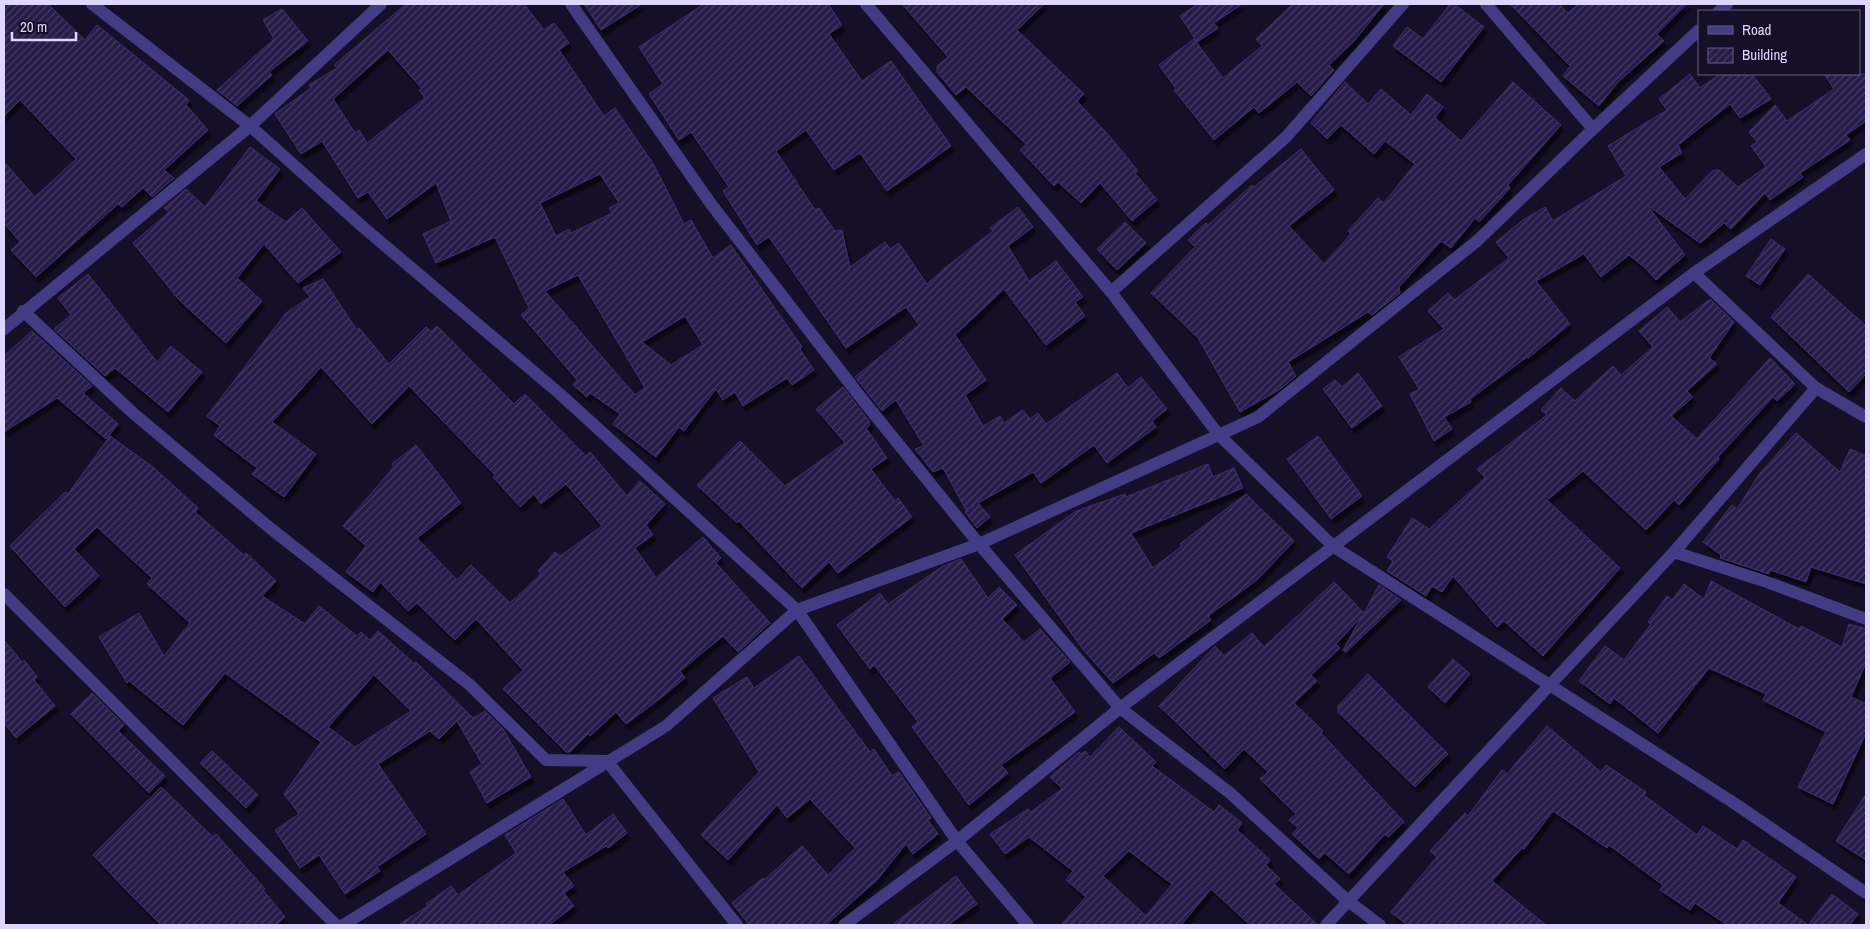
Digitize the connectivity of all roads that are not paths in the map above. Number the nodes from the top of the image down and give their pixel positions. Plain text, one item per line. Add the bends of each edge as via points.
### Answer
1 (92, 4) edge
2 (381, 4) edge
3 (571, 4) edge
4 (866, 4) edge
5 (1403, 4) edge
6 (1486, 4) edge
7 (1698, 31) edge
8 (250, 126) junction
9 (1593, 129) junction
10 (1866, 154) edge
11 (1694, 274) junction
12 (1111, 292) junction
13 (23, 311) junction
14 (4, 329) edge
15 (1816, 388) junction
16 (1866, 417) edge
17 (1218, 434) junction
18 (979, 544) junction
19 (1334, 547) junction
20 (1674, 552) junction
21 (4, 594) edge
22 (797, 610) junction
23 (1866, 619) edge
24 (1549, 686) junction
25 (1120, 708) junction
26 (607, 761) junction
27 (957, 841) junction
28 (1866, 893) edge
29 (1348, 901) junction
30 (336, 925) edge
31 (343, 925) edge
32 (737, 925) edge
33 (844, 925) edge
34 (1028, 925) edge
35 (1326, 925) edge
36 (1380, 925) edge

1 - 8 street
2 - 8 street
3 - 18 street via 711,204
4 - 12 street
5 - 12 street via 1286,137
6 - 9 street
7 - 9 street
8 - 13 street
8 - 22 street via 363,227 560,394
9 - 17 street via 1477,241 1258,417
10 - 11 street
11 - 15 street
11 - 19 street
12 - 17 street
13 - 14 street
13 - 26 street via 163,439 270,528 470,685 546,760
15 - 16 street
15 - 20 street
17 - 18 street
17 - 19 street
18 - 22 street
18 - 25 street
19 - 24 street
19 - 25 street
20 - 23 street
20 - 24 street
21 - 30 street
22 - 26 street via 666,726
22 - 27 street
24 - 28 street
24 - 29 street
25 - 27 street
25 - 29 street via 1230,793
26 - 31 street
26 - 32 street
27 - 33 street
27 - 34 street
29 - 35 street
29 - 36 street

